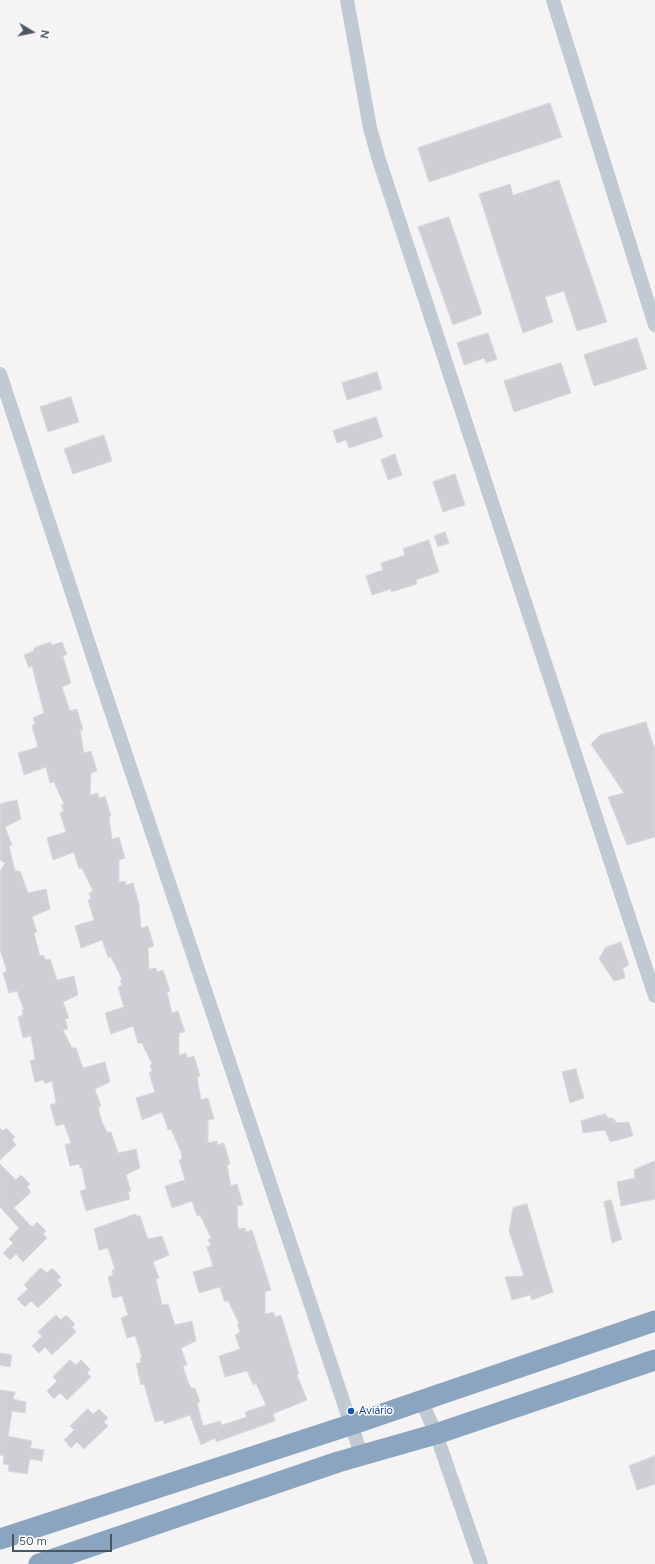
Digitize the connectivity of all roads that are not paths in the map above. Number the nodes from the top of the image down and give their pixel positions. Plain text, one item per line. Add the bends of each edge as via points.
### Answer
1 (347, 0) edge
2 (553, 0) edge
3 (655, 325) edge
4 (0, 374) edge
5 (655, 996) edge
6 (655, 1321) edge
7 (655, 1360) edge
8 (420, 1400) junction
9 (350, 1424) junction
10 (436, 1434) junction
11 (362, 1454) junction
12 (0, 1539) edge
13 (41, 1564) edge
14 (481, 1564) edge

1 - 5 street via 370,128 379,160
2 - 3 street
4 - 9 street
6 - 8 highway
7 - 10 highway
8 - 9 highway
8 - 10 street
9 - 11 street
9 - 12 highway
10 - 11 highway
10 - 14 street
11 - 13 highway

